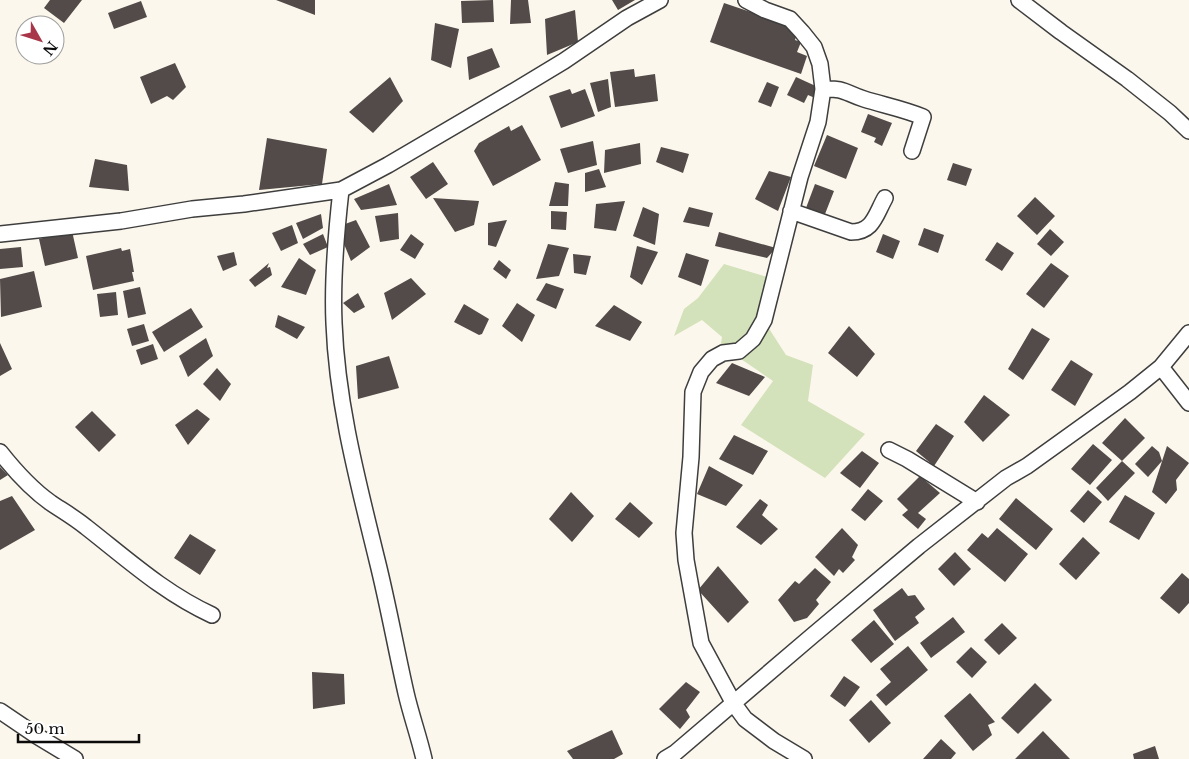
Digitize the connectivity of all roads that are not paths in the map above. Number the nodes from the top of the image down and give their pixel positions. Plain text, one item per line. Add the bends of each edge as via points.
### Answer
1 (660, 0) edge
2 (746, 0) edge
3 (1019, 0) edge
4 (823, 89) junction
5 (1189, 131) edge
6 (912, 151) dead end
7 (341, 190) junction
8 (885, 198) dead end
9 (791, 211) junction
10 (0, 234) edge
11 (1189, 333) edge
12 (1161, 366) junction
13 (1189, 403) edge
14 (889, 450) dead end
15 (0, 452) edge
16 (977, 502) junction
17 (212, 615) dead end
18 (734, 704) junction
19 (0, 712) edge
20 (75, 759) edge
21 (424, 759) edge
22 (665, 759) edge
23 (804, 759) edge

1 - 7 street via 516,90
2 - 4 street via 790,19 802,32 814,47
3 - 5 street via 1126,79
4 - 6 street via 838,88 923,117
4 - 9 street via 818,122
7 - 10 street via 121,221
7 - 21 street via 334,272 334,323 341,397 365,517
8 - 9 street via 868,228 860,232 850,232
9 - 18 street via 764,320 753,339 739,351 723,353 712,359 701,372 693,392 684,533 686,560 701,643
11 - 12 street
12 - 13 street
12 - 16 street via 1122,399 1006,478
14 - 16 street
15 - 17 street via 20,476 50,503 141,572
16 - 18 street via 870,586
18 - 22 street
18 - 23 street via 745,719
19 - 20 street

